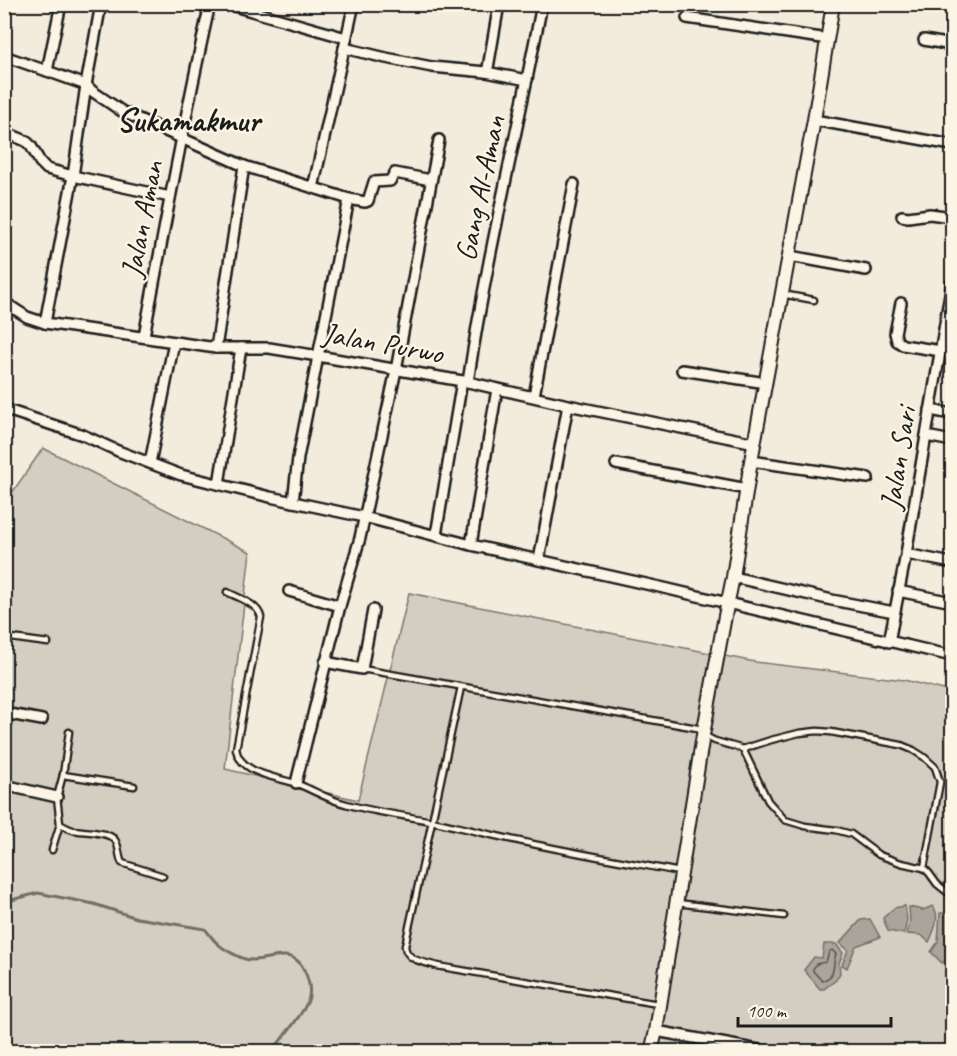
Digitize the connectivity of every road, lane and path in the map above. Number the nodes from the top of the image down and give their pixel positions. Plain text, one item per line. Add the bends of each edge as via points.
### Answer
1 (61, 4) edge
2 (101, 4) edge
3 (210, 4) edge
4 (227, 4) edge
5 (354, 4) edge
6 (499, 4) edge
7 (542, 4) edge
8 (833, 4) edge
9 (687, 18) dead end
10 (346, 38) junction
11 (828, 39) junction
12 (924, 40) dead end
13 (952, 45) edge
14 (344, 48) junction
15 (4, 56) edge
16 (47, 71) junction
17 (486, 72) junction
18 (527, 80) junction
19 (86, 86) junction
20 (814, 120) junction
21 (5, 135) edge
22 (182, 138) junction
23 (439, 140) dead end
24 (952, 145) edge
25 (244, 166) junction
26 (73, 176) junction
27 (431, 180) junction
28 (574, 184) dead end
29 (313, 188) junction
30 (170, 197) junction
31 (349, 199) junction
32 (902, 216) dead end
33 (952, 217) edge
34 (790, 256) junction
35 (866, 270) dead end
36 (952, 282) edge
37 (782, 294) junction
38 (814, 300) dead end
39 (4, 302) edge
40 (901, 303) dead end
41 (45, 323) junction
42 (144, 336) junction
43 (174, 342) junction
44 (216, 348) junction
45 (241, 348) junction
46 (941, 351) junction
47 (318, 356) junction
48 (396, 370) junction
49 (682, 370) dead end
50 (465, 381) junction
51 (766, 383) junction
52 (497, 389) junction
53 (534, 396) junction
54 (568, 405) junction
55 (4, 408) edge
56 (930, 410) junction
57 (952, 414) edge
58 (926, 436) junction
59 (952, 441) edge
60 (755, 442) junction
61 (751, 461) junction
62 (150, 463) junction
63 (616, 464) dead end
64 (867, 478) dead end
65 (219, 484) junction
66 (747, 489) junction
67 (293, 502) junction
68 (364, 518) junction
69 (436, 535) junction
70 (471, 545) junction
71 (906, 555) junction
72 (539, 560) junction
73 (952, 563) edge
74 (733, 577) junction
75 (289, 591) dead end
76 (898, 591) junction
77 (227, 592) dead end
78 (952, 602) edge
79 (728, 603) junction
80 (340, 606) junction
81 (373, 610) dead end
82 (894, 612) junction
83 (4, 637) edge
84 (889, 642) junction
85 (48, 643) dead end
86 (952, 656) edge
87 (325, 662) junction
88 (362, 669) junction
89 (461, 687) junction
90 (4, 713) edge
91 (42, 720) dead end
92 (69, 732) dead end
93 (704, 732) junction
94 (743, 749) junction
95 (63, 775) junction
96 (296, 783) junction
97 (4, 785) edge
98 (135, 786) dead end
99 (57, 797) junction
100 (432, 821) junction
101 (60, 824) junction
102 (52, 850) dead end
103 (924, 868) junction
104 (680, 872) junction
105 (163, 876) dead end
106 (952, 896) edge
107 (677, 903) junction
108 (784, 916) dead end
109 (660, 1004) junction
110 (656, 1031) junction
111 (651, 1052) edge
112 (771, 1052) edge

1 - 16 street
2 - 19 street
3 - 22 street, Jalan Aman
4 - 10 street
5 - 10 street
6 - 17 street
7 - 18 street, Gang Al-Aman
8 - 11 street
9 - 11 street
10 - 14 street
11 - 20 street
12 - 13 street
14 - 17 street via 432,66
14 - 29 street
15 - 16 street
16 - 19 street
17 - 18 street
18 - 50 street, Gang Al-Aman
19 - 22 street via 123,112
19 - 26 street
20 - 24 street
20 - 34 street
21 - 26 street via 26,141 45,167
22 - 25 street
22 - 30 street, Jalan Aman
23 - 27 street
25 - 29 street
25 - 44 street
26 - 30 street
26 - 41 street
27 - 31 street via 395,173 390,180 374,182 368,201
27 - 48 street
28 - 53 street
29 - 31 street
30 - 42 street, Jalan Aman
31 - 47 street
32 - 33 street
34 - 35 street
34 - 37 street
36 - 46 street, Jalan Sari
37 - 38 lane
37 - 51 street
39 - 41 street, Jalan Purwo
40 - 46 street via 897,341
41 - 42 street, Jalan Purwo
42 - 43 street, Jalan Purwo
43 - 44 street, Jalan Purwo
43 - 62 street
44 - 45 street, Jalan Purwo
45 - 47 street, Jalan Purwo
45 - 65 street
46 - 56 street, Jalan Sari
47 - 48 street, Jalan Purwo
47 - 67 street
48 - 50 street, Jalan Purwo
48 - 68 street
49 - 51 street
50 - 52 street, Jalan Purwo
50 - 69 street, Gang Al-Aman
51 - 60 street
52 - 53 street, Jalan Purwo
52 - 70 street
53 - 54 street, Jalan Purwo
54 - 60 street, Jalan Purwo
54 - 72 street
55 - 62 street
56 - 57 street
56 - 58 street, Jalan Sari
58 - 59 street
58 - 71 street, Jalan Sari
60 - 61 street
61 - 64 street
61 - 66 street
62 - 65 street
63 - 66 street
65 - 67 street
66 - 74 street
67 - 68 street
68 - 69 street
68 - 80 street
69 - 70 street
70 - 72 street
71 - 73 street
71 - 76 street, Jalan Sari
72 - 79 street
74 - 79 street
74 - 82 street
75 - 80 street
76 - 78 street
76 - 82 street, Jalan Sari
77 - 96 lane via 256,608 261,617 237,753 253,770
79 - 84 street
79 - 93 street
80 - 87 street
81 - 88 street
82 - 84 street, Jalan Sari
83 - 85 lane
84 - 86 street
87 - 88 street
87 - 96 street
88 - 89 lane
89 - 93 lane
89 - 100 lane
90 - 91 street
92 - 95 lane
93 - 94 lane via 715,741
93 - 104 street
94 - 103 lane via 768,801 785,820 851,834 879,855
94 - 103 lane via 817,731 901,745 924,757 935,767 940,782
95 - 98 lane
95 - 99 lane
96 - 100 lane via 345,804
97 - 99 street
99 - 101 lane
100 - 104 lane
100 - 109 lane via 405,946 407,955 447,968
101 - 102 lane
101 - 105 lane via 111,837 122,863
103 - 106 lane
104 - 107 street
107 - 108 lane
107 - 109 street
109 - 110 street
110 - 111 street
110 - 112 street

